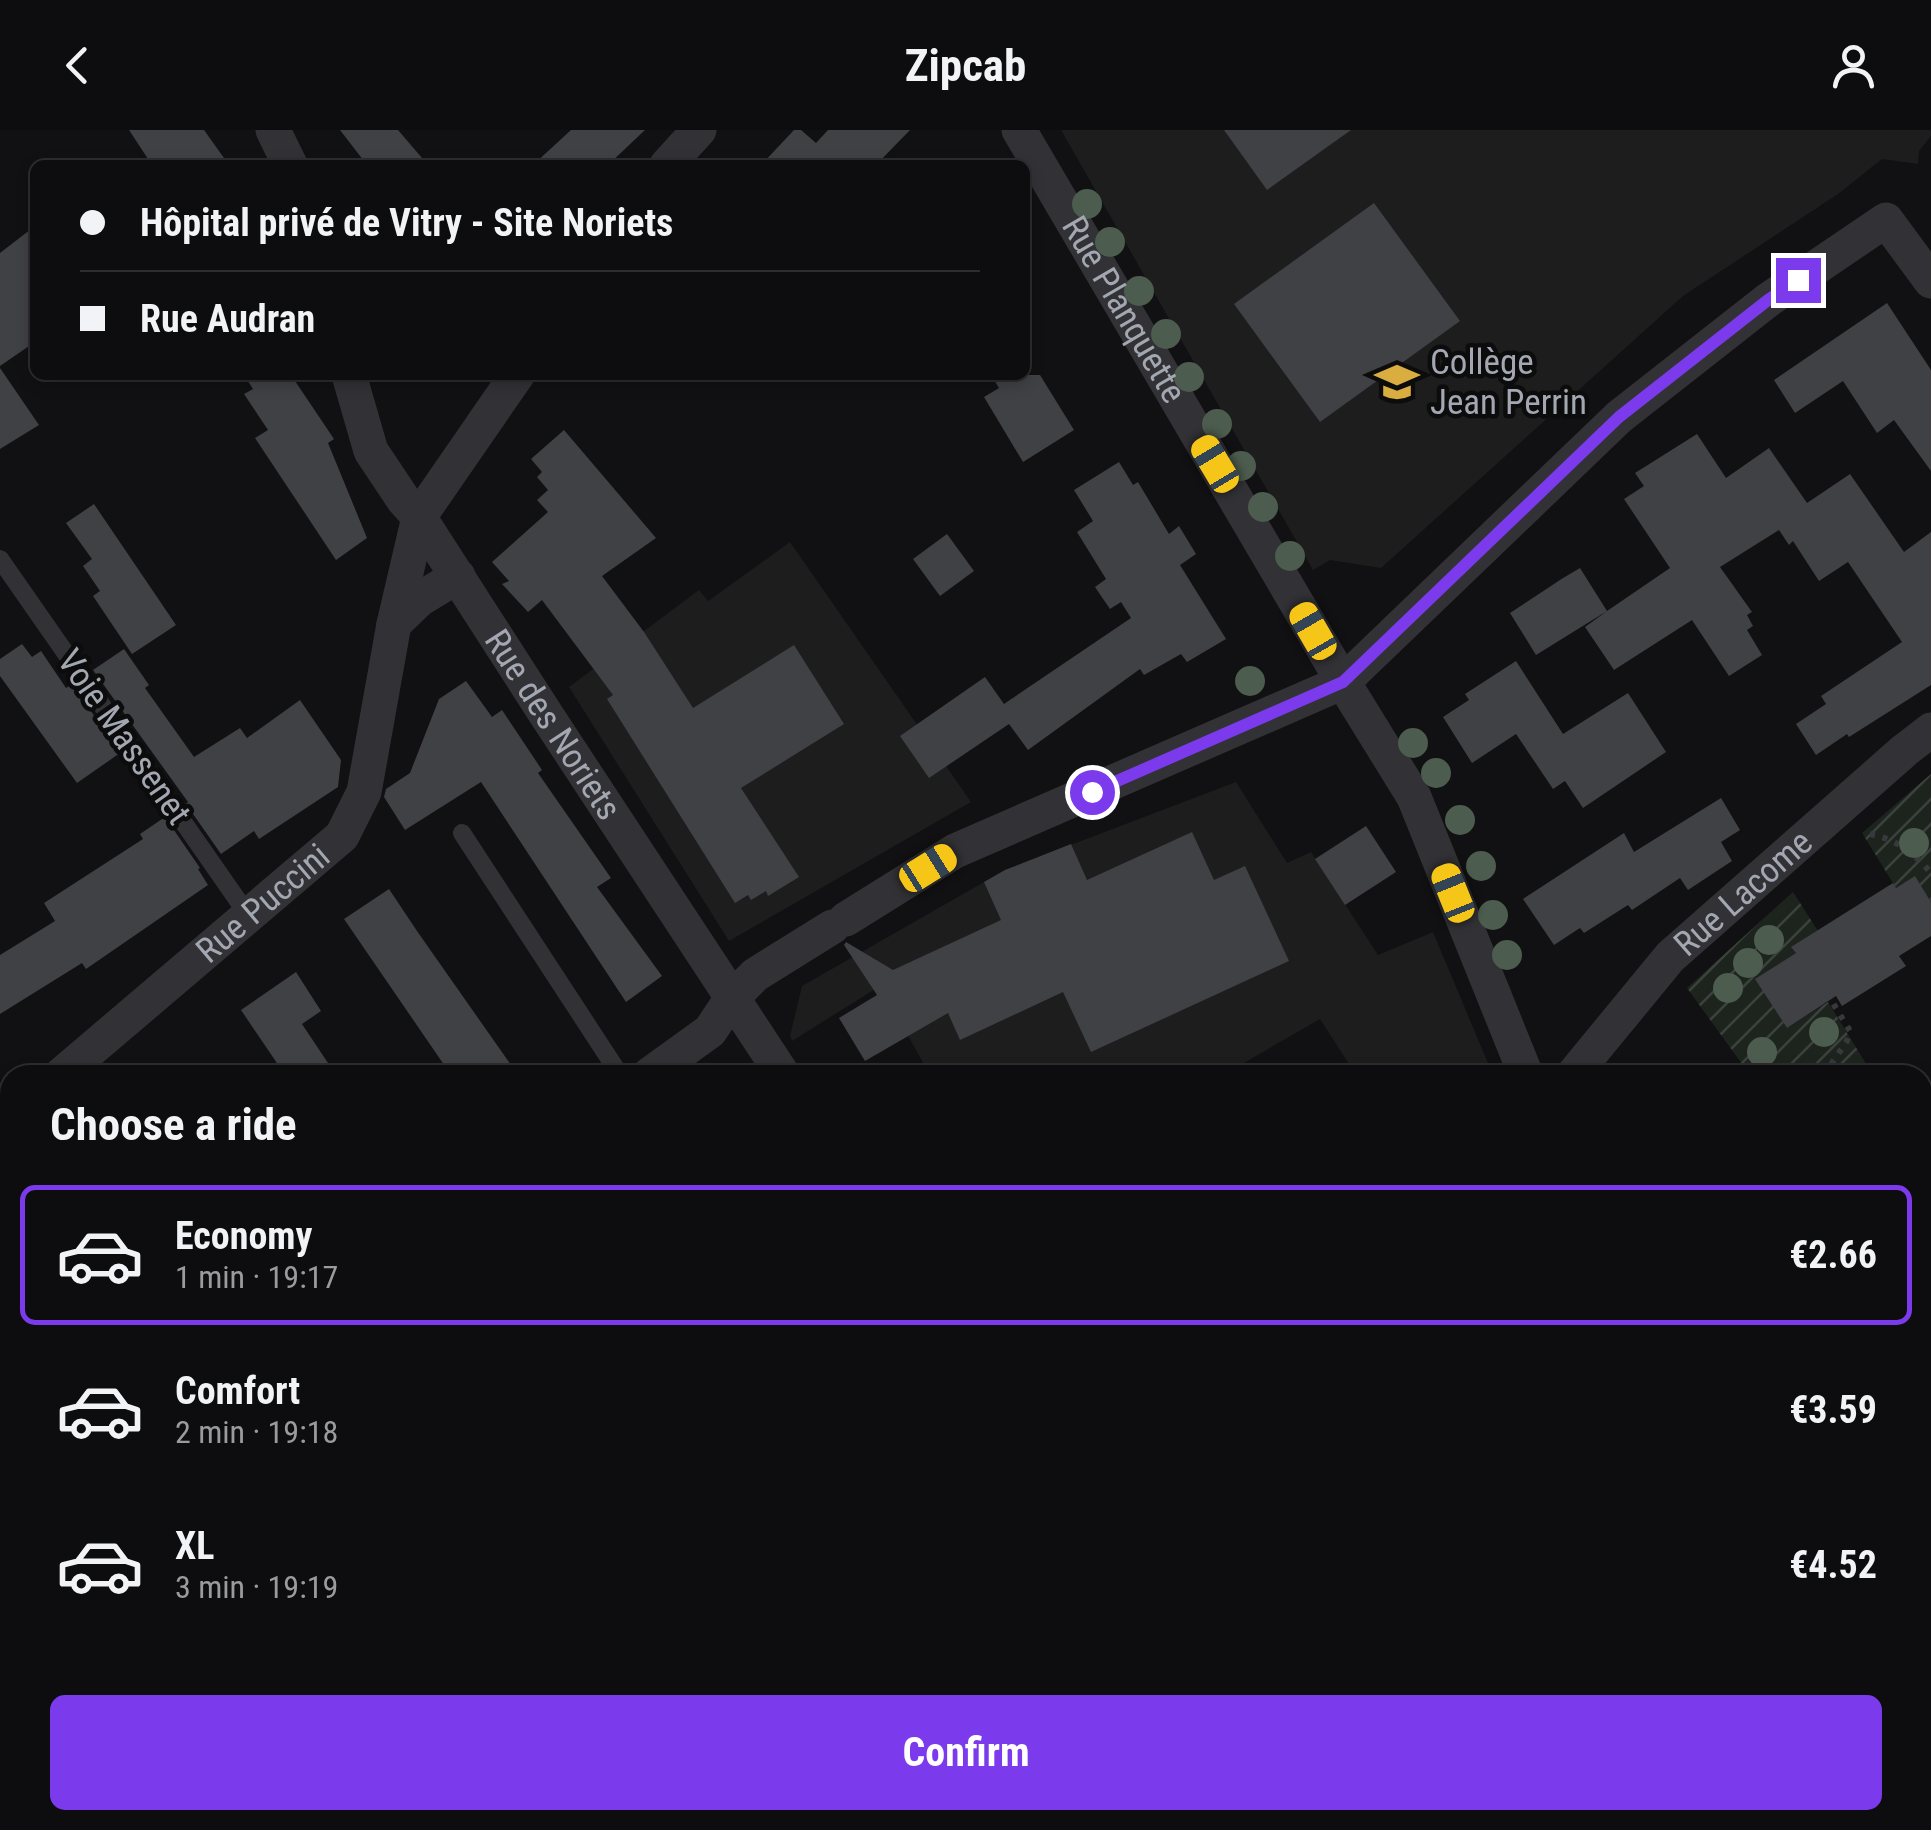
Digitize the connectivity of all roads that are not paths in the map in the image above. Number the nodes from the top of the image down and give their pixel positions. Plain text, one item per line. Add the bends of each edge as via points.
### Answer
1 (273, 130) edge
2 (699, 130) edge
3 (1019, 130) edge
4 (288, 160) edge
5 (672, 160) edge
6 (1931, 281) edge
7 (350, 380) edge
8 (513, 380) edge
9 (419, 517) junction
10 (0, 559) edge
11 (458, 576) junction
12 (394, 624) junction
13 (1343, 682) junction
14 (1931, 730) edge
15 (462, 833) dead end
16 (248, 915) junction
17 (732, 998) junction
18 (72, 1065) edge
19 (613, 1065) edge
20 (663, 1065) edge
21 (776, 1065) edge
22 (1522, 1065) edge
23 (1580, 1065) edge

1 - 4 street
2 - 5 street
3 - 13 street, Rue Planquette
6 - 13 street via 1886,220 1768,300 1619,417
7 - 9 street, Rue des Noriets via 370,452
8 - 9 street
9 - 11 street, Rue des Noriets
9 - 12 street, Rue Puccini
10 - 16 lane, Voie Massenet
11 - 12 street
11 - 17 street, Rue des Noriets
12 - 16 street, Rue Puccini via 364,792 342,836
13 - 17 street via 955,852 755,975
13 - 22 street, Rue Planquette via 1414,797
14 - 23 street, Rue Lacome via 1670,957
15 - 19 lane
16 - 18 street, Rue Puccini
17 - 20 street via 710,1031
17 - 21 street, Rue des Noriets

